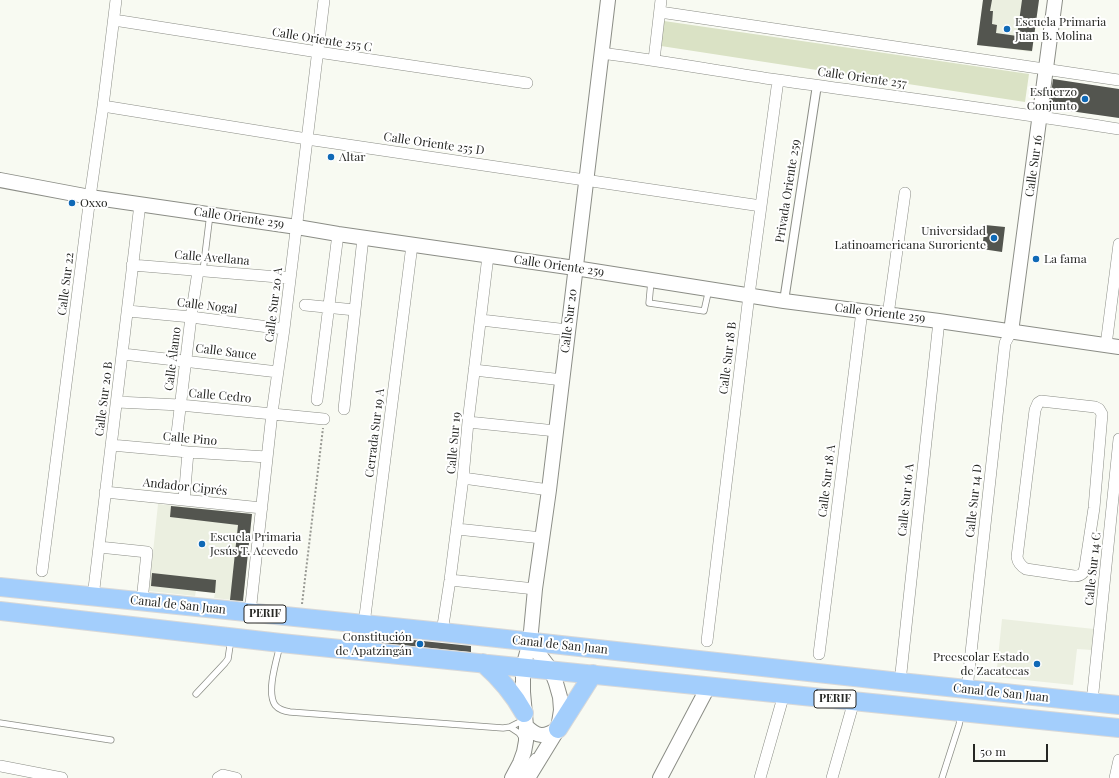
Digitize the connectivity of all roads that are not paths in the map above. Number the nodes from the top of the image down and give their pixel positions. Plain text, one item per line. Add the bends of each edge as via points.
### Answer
1 (116, 0) edge
2 (324, 0) edge
3 (608, 0) edge
4 (661, 0) edge
5 (1055, 0) edge
6 (660, 12) junction
7 (114, 20) junction
8 (318, 52) junction
9 (602, 53) junction
10 (654, 60) junction
11 (1046, 69) junction
12 (778, 80) junction
13 (1119, 80) edge
14 (527, 83) dead end
15 (816, 85) junction
16 (103, 106) junction
17 (1040, 117) junction
18 (1119, 129) edge
19 (307, 139) junction
20 (0, 180) edge
21 (586, 180) junction
22 (905, 193) dead end
23 (90, 197) junction
24 (140, 204) junction
25 (761, 206) junction
26 (210, 214) junction
27 (296, 227) junction
28 (338, 234) junction
29 (363, 238) junction
30 (1119, 244) edge
31 (412, 245) junction
32 (488, 256) junction
33 (132, 265) junction
34 (575, 268) junction
35 (201, 271) junction
36 (290, 278) junction
37 (651, 281) junction
38 (709, 289) junction
39 (749, 295) junction
40 (784, 300) junction
41 (305, 304) dead end
42 (329, 307) junction
43 (355, 310) junction
44 (128, 311) junction
45 (862, 311) junction
46 (888, 315) junction
47 (191, 316) junction
48 (481, 320) junction
49 (938, 321) junction
50 (284, 329) junction
51 (568, 330) junction
52 (1011, 332) junction
53 (1112, 346) edge
54 (123, 354) junction
55 (186, 360) junction
56 (474, 370) junction
57 (278, 372) junction
58 (563, 380) junction
59 (317, 400) dead end
60 (117, 402) junction
61 (180, 405) junction
62 (344, 409) dead end
63 (272, 413) junction
64 (324, 418) road end
65 (468, 422) junction
66 (556, 431) junction
67 (1119, 439) edge
68 (111, 446) junction
69 (176, 450) junction
70 (188, 452) junction
71 (267, 457) junction
72 (464, 478) junction
73 (549, 490) junction
74 (105, 492) junction
75 (184, 500) junction
76 (262, 508) junction
77 (1094, 508) junction
78 (1112, 512) junction
79 (457, 529) junction
80 (542, 538) junction
81 (99, 547) junction
82 (42, 571) dead end
83 (450, 580) junction
84 (0, 587) edge
85 (535, 589) junction
86 (93, 597) junction
87 (142, 601) junction
88 (0, 611) edge
89 (250, 612) junction
90 (364, 624) junction
91 (442, 632) junction
92 (232, 637) junction
93 (707, 641) dead end
94 (530, 642) junction
95 (281, 643) junction
96 (819, 654) dead end
97 (483, 663) junction
98 (523, 667) junction
99 (551, 670) junction
100 (593, 674) junction
101 (900, 682) junction
102 (968, 682) junction
103 (708, 686) junction
104 (196, 694) dead end
105 (784, 694) junction
106 (854, 701) junction
107 (1092, 702) junction
108 (1119, 705) edge
109 (961, 712) junction
110 (525, 720) junction
111 (0, 723) edge
112 (510, 727) junction
113 (1119, 728) edge
114 (558, 729) junction
115 (111, 740) dead end
116 (526, 742) junction
117 (1119, 760) edge
118 (529, 763) junction
119 (0, 766) edge
120 (62, 778) edge
121 (218, 778) edge
122 (236, 778) edge
123 (512, 778) edge
124 (519, 778) edge
125 (528, 778) edge
126 (660, 778) edge
127 (760, 778) edge
128 (832, 778) edge
129 (942, 778) edge
130 (1115, 778) edge

1 - 7 street, Calle Sur 22
2 - 8 street, Calle Sur 20 A
3 - 9 street, Calle Sur 20
4 - 6 street
5 - 11 street, Calle Sur 16
6 - 10 street
6 - 11 street
7 - 8 street, Calle Oriente 255 C
7 - 16 street, Calle Sur 22
8 - 14 street, Calle Oriente 255 C
8 - 19 street, Calle Sur 20 A
9 - 10 street, Calle Oriente 257
9 - 21 street, Calle Sur 20
10 - 12 street, Calle Oriente 257
11 - 13 street
11 - 17 street, Calle Sur 16
12 - 15 street, Calle Oriente 257
12 - 25 street, Calle Sur 18 B
15 - 17 street, Calle Oriente 257
15 - 40 street, Privada Oriente 259
16 - 19 street, Calle Oriente 255 D
16 - 23 street, Calle Sur 22
17 - 18 street, Calle Oriente 257
17 - 52 street, Calle Sur 16
19 - 21 street, Calle Oriente 255 D
19 - 27 street, Calle Sur 20 A
20 - 23 street, Calle Oriente 259
21 - 25 street, Calle Oriente 255 D
21 - 34 street, Calle Sur 20
22 - 46 street
23 - 24 street, Calle Oriente 259
23 - 82 street, Calle Sur 22
24 - 26 street, Calle Oriente 259
24 - 33 street, Calle Sur 20 B
25 - 39 street, Calle Sur 18 B
26 - 27 street, Calle Oriente 259
26 - 35 lane, Calle Álamo
27 - 28 street, Calle Oriente 259
27 - 36 street, Calle Sur 20 A
28 - 29 street, Calle Oriente 259
28 - 42 street
29 - 31 street, Calle Oriente 259
29 - 43 street
30 - 53 street
31 - 32 street, Calle Oriente 259
31 - 90 street, Cerrada Sur 19 A
32 - 34 street, Calle Oriente 259
32 - 48 street, Calle Sur 19
33 - 35 street, Calle Avellana
33 - 44 street, Calle Sur 20 B
34 - 37 street, Calle Oriente 259
34 - 51 street, Calle Sur 20
35 - 36 street, Calle Avellana
35 - 47 street, Calle Álamo
36 - 50 street, Calle Sur 20 A
37 - 38 street, Calle Oriente 259
37 - 38 lane via 649,304 704,311
38 - 39 street, Calle Oriente 259
39 - 40 street, Calle Oriente 259
39 - 93 street, Calle Sur 18 B
40 - 45 street, Calle Oriente 259
41 - 42 street
42 - 43 street
42 - 59 street
43 - 62 street
44 - 47 street, Calle Nogal
44 - 54 street, Calle Sur 20 B
45 - 46 street, Calle Oriente 259
45 - 96 street, Calle Sur 18 A
46 - 49 street, Calle Oriente 259
47 - 50 street, Calle Nogal
47 - 55 street, Calle Álamo
48 - 51 street
48 - 56 street, Calle Sur 19
49 - 52 street, Calle Oriente 259
49 - 101 street, Calle Sur 16 A
50 - 57 street, Calle Sur 20 A
51 - 58 street, Calle Sur 20
52 - 53 street, Calle Oriente 259
52 - 102 street, Calle Sur 14 D via 1005,343
54 - 55 street, Calle Sauce
54 - 60 street, Calle Sur 20 B
55 - 57 street, Calle Sauce
55 - 61 street, Calle Álamo
56 - 58 street
56 - 65 street, Calle Sur 19
57 - 63 street, Calle Sur 20 A
58 - 66 street, Calle Sur 20
60 - 61 street, Calle Cedro
60 - 68 street, Calle Sur 20 B
61 - 63 street, Calle Cedro
61 - 69 street, Calle Álamo
63 - 64 street, Calle Cedro
63 - 71 street, Calle Sur 20 A
65 - 66 street
65 - 72 street, Calle Sur 19
66 - 73 street, Calle Sur 20
67 - 78 street, Calle Sur 14 C
68 - 69 street, Calle Pino
68 - 74 street, Calle Sur 20 B
69 - 70 street, Calle Pino
70 - 71 street, Calle Pino
70 - 75 street
71 - 76 street, Calle Sur 20 A
72 - 73 street
72 - 79 street, Calle Sur 19
73 - 80 street, Calle Sur 20
74 - 75 street, Andador Ciprés
74 - 81 street, Calle Sur 20 B
75 - 76 street, Andador Ciprés
76 - 89 street, Calle Sur 20 A
77 - 77 street via 1082,574 1074,576 1026,569 1020,564 1018,556 1035,410 1038,403 1044,401 1096,407 1101,411 1103,418
77 - 78 street
78 - 107 street, Calle Sur 14 C
79 - 80 street
79 - 83 street, Calle Sur 19
80 - 85 street, Calle Sur 20
81 - 86 street, Calle Sur 20 B
81 - 87 street via 147,552
83 - 85 street
83 - 91 street, Calle Sur 19
84 - 86 main road, Canal de San Juan / PERIF
85 - 94 street, Calle Sur 20
86 - 87 main road, Canal de San Juan / PERIF
87 - 89 main road, Canal de San Juan / PERIF
88 - 92 main road, Canal de San Juan / PERIF
89 - 90 main road, Canal de San Juan / PERIF
90 - 91 main road, Canal de San Juan / PERIF
91 - 94 main road, Canal de San Juan / PERIF
92 - 95 main road, Canal de San Juan / PERIF
92 - 104 lane via 225,664
94 - 98 street, Calle Sur 20
94 - 99 street
94 - 101 main road, Canal de San Juan / PERIF
95 - 97 main road, Canal de San Juan / PERIF
95 - 112 lane via 272,679 272,696 275,705 282,710
97 - 98 main road, Canal de San Juan / PERIF
97 - 110 main road via 518,701
98 - 99 main road, Canal de San Juan / PERIF
98 - 110 street, Calle Sur 20
99 - 100 main road, Canal de San Juan / PERIF
99 - 114 street via 560,697
100 - 103 main road, Canal de San Juan / PERIF
100 - 114 main road
101 - 102 main road, Canal de San Juan / PERIF
102 - 107 main road, Canal de San Juan / PERIF
103 - 105 main road, Canal de San Juan / PERIF
103 - 126 street
105 - 106 main road, Canal de San Juan / PERIF
105 - 127 street
106 - 109 main road, Canal de San Juan / PERIF
106 - 128 street
107 - 108 main road, Canal de San Juan / PERIF
109 - 113 main road, Canal de San Juan / PERIF
109 - 129 lane
110 - 112 lane
110 - 114 street via 532,732 539,735
110 - 116 street, Calle Sur 20
111 - 115 lane
112 - 116 lane
114 - 118 lane
114 - 125 street
116 - 118 lane
116 - 123 street, Calle Sur 20 via 520,763
117 - 130 street
118 - 124 lane
119 - 120 street
121 - 122 street via 223,775

